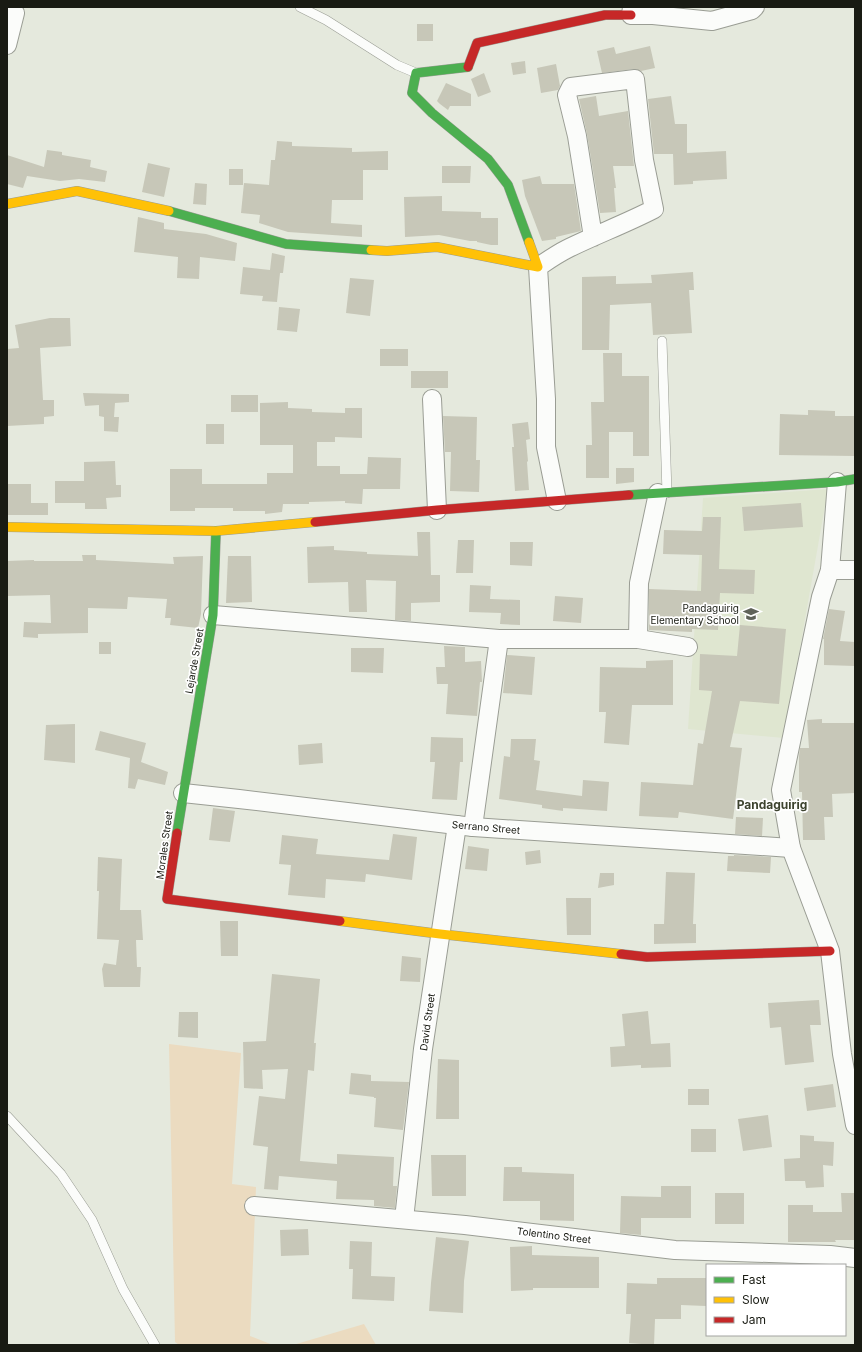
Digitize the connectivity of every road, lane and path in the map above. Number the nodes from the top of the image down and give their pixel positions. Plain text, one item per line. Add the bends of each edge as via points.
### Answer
1 (10, 7) edge
2 (300, 7) edge
3 (755, 7) edge
4 (631, 11) edge
5 (7, 45) edge
6 (416, 73) junction
7 (7, 204) edge
8 (593, 237) junction
9 (538, 267) junction
10 (662, 342) dead end
11 (432, 399) dead end
12 (855, 479) edge
13 (837, 482) junction
14 (662, 493) junction
15 (557, 501) junction
16 (437, 510) junction
17 (7, 527) edge
18 (216, 531) junction
19 (830, 570) junction
20 (855, 570) edge
21 (214, 615) junction
22 (499, 639) junction
23 (638, 639) junction
24 (688, 647) dead end
25 (183, 793) junction
26 (465, 826) junction
27 (791, 848) junction
28 (440, 934) junction
29 (830, 952) junction
30 (7, 1116) edge
31 (855, 1125) edge
32 (254, 1206) dead end
33 (404, 1219) junction
34 (855, 1258) edge
35 (155, 1345) edge

1 - 5 street via 15,13
2 - 6 lane via 326,20 397,65
3 - 4 street via 712,21
4 - 6 street via 477,43 469,67
6 - 9 street via 412,93 488,159 508,185
7 - 9 street via 77,191 179,213 286,244 387,251 437,247
8 - 8 street via 654,209 644,160 635,79 571,87 567,95 577,136
8 - 9 street
9 - 15 street via 546,399 546,446
10 - 14 lane
11 - 16 street
12 - 13 street
13 - 14 street
13 - 19 street
14 - 15 street
14 - 23 street via 639,583
15 - 16 street
16 - 18 street
17 - 18 street
18 - 21 street, Lejarde Street
19 - 20 street
19 - 27 street via 821,597 781,790
21 - 22 street
21 - 25 street, Lejarde Street
22 - 23 street
22 - 26 street, David Street
23 - 24 street
25 - 26 street, Serrano Street
25 - 28 street, Morales Street via 167,899
26 - 27 street, Serrano Street
26 - 28 street, David Street
27 - 29 street
28 - 29 street via 647,957
28 - 33 street, David Street via 423,1049
29 - 31 street via 842,1054
30 - 35 lane via 61,1174 92,1220 123,1290
32 - 33 street, Tolentino Street
33 - 34 street, Tolentino Street via 675,1250

